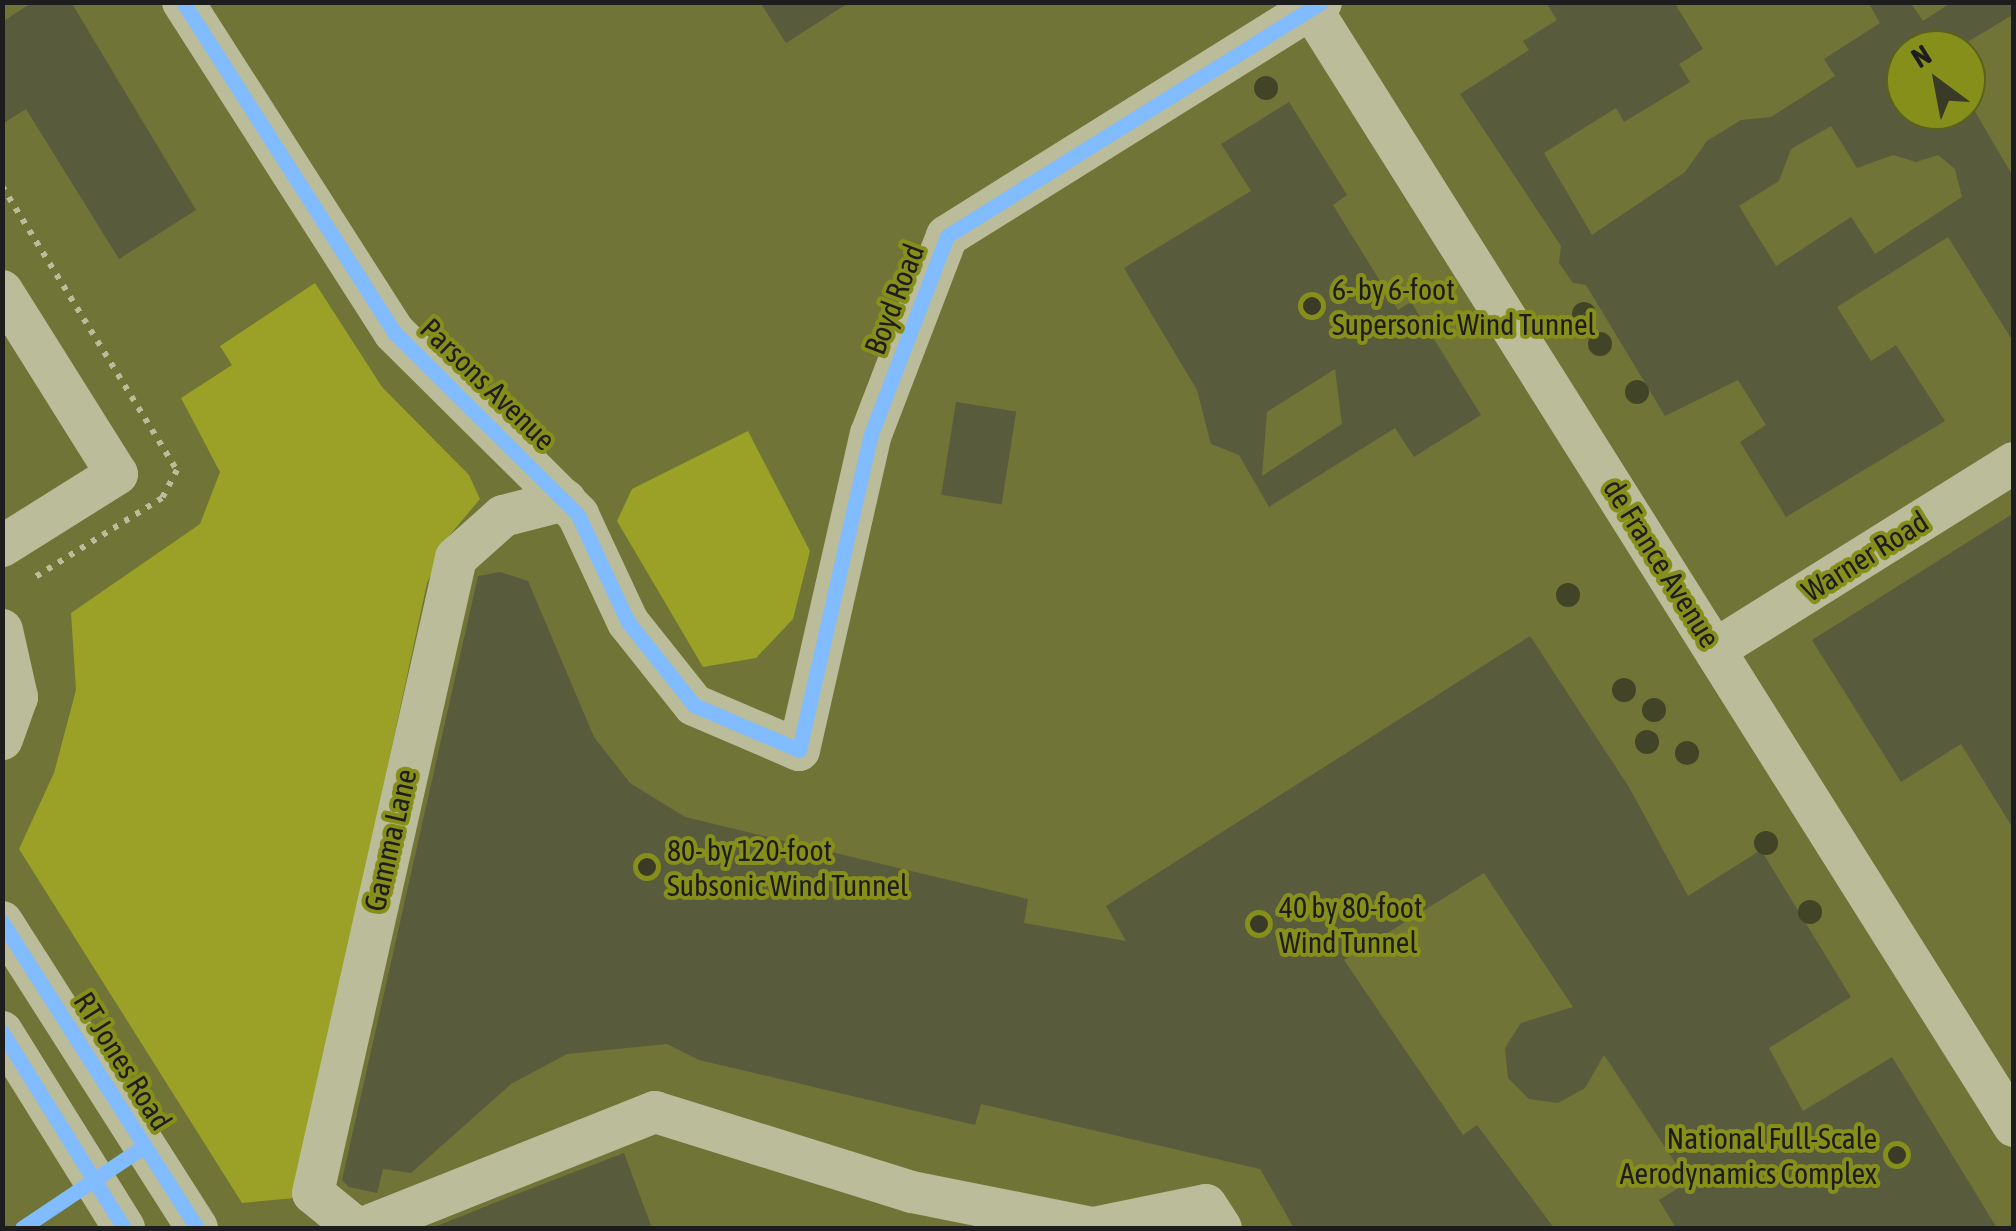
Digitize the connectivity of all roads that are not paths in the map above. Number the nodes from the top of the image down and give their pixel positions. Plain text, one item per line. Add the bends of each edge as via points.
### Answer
1 (183, 2) edge
2 (1313, 4) edge
3 (2, 291) edge
4 (2014, 463) edge
5 (566, 500) junction
6 (2, 546) edge
7 (2, 630) edge
8 (1716, 649) junction
9 (2, 739) edge
10 (798, 750) joint
11 (2, 922) edge
12 (2, 1032) edge
13 (2014, 1126) edge
14 (170, 1190) junction
15 (1047, 1224) edge
16 (117, 1226) edge
17 (198, 1228) edge
18 (360, 1228) edge
19 (1092, 1228) edge
20 (1221, 1228) edge

1 - 5 street, Parsons Avenue via 394,332
2 - 8 street, de France Avenue
2 - 10 street, Boyd Road via 948,236 871,434
3 - 6 street via 118,474
4 - 8 street, Warner Road
5 - 10 street, Parsons Avenue via 628,622 694,705
5 - 18 street, Gamma Lane via 504,516 456,558 312,1194
7 - 9 street via 17,697
8 - 13 street, de France Avenue
11 - 14 street, RT Jones Road
12 - 16 street
14 - 16 street
14 - 17 street, RT Jones Road
15 - 18 street, Gamma Lane via 912,1192 655,1112
15 - 19 street, Gamma Lane
19 - 20 street, Gamma Lane via 1206,1205

